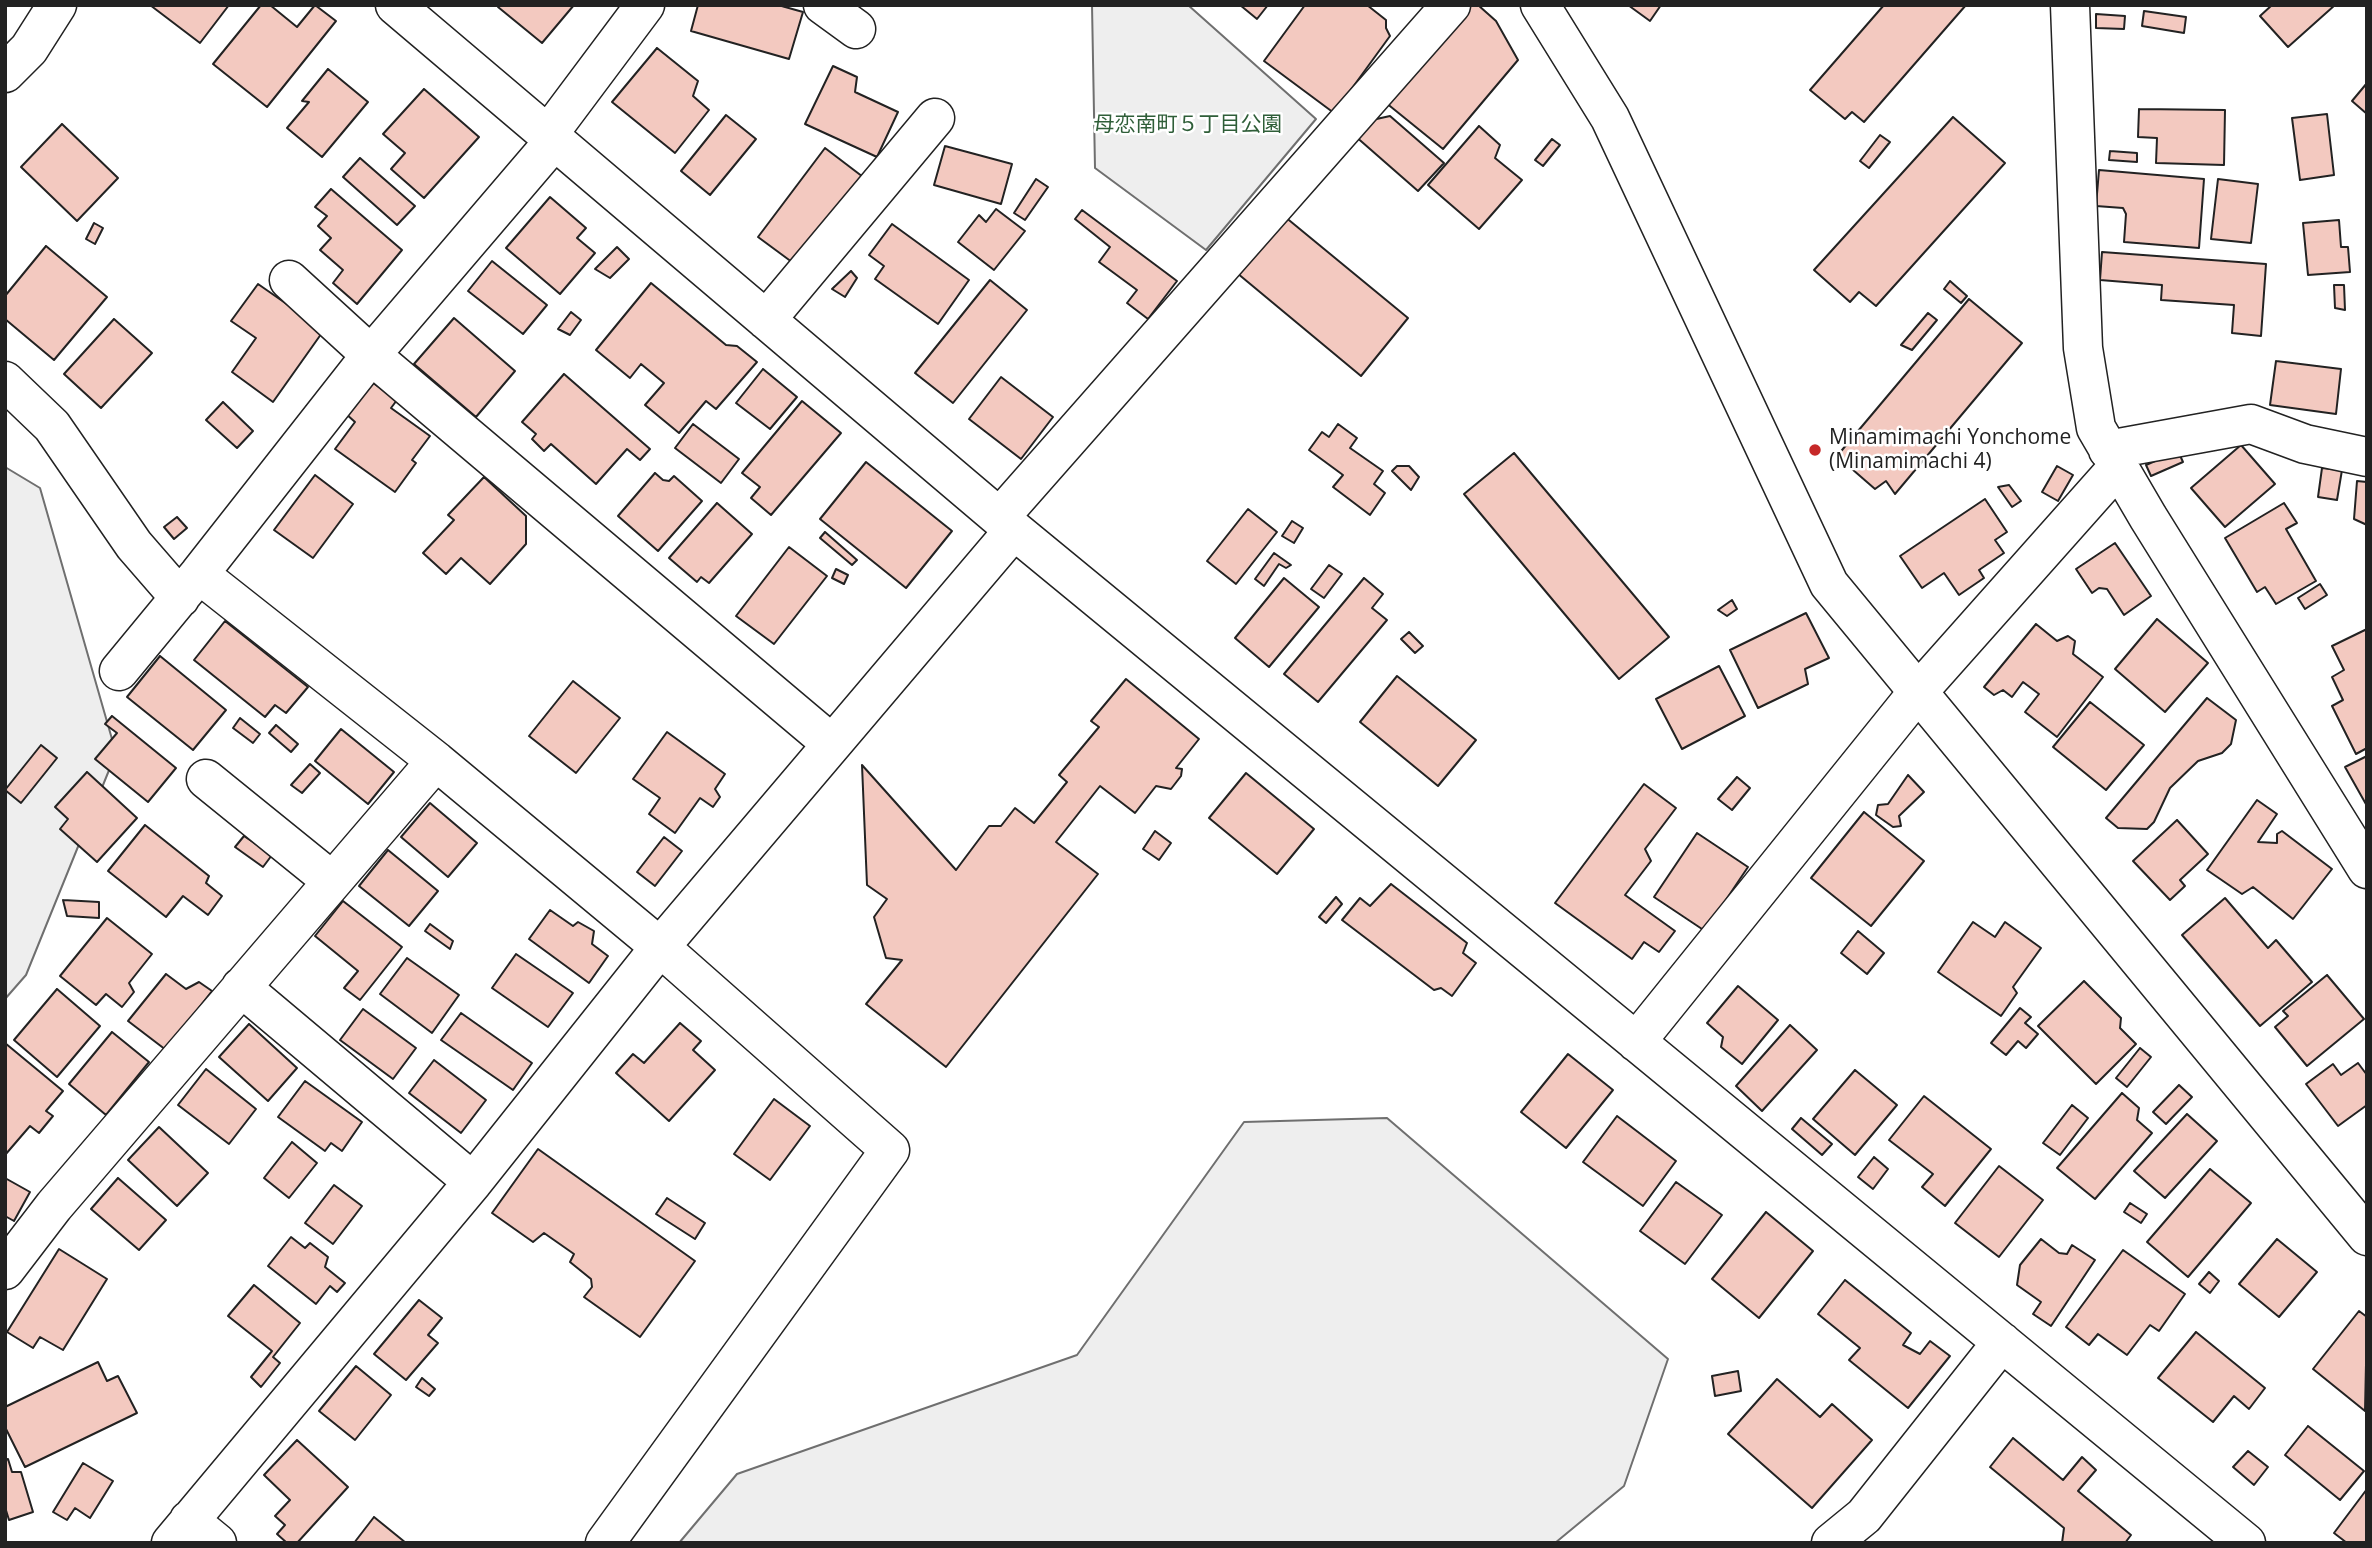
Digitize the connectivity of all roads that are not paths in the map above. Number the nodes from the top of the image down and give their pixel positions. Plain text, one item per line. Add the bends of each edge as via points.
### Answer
1 (57, 5) edge
2 (395, 5) edge
3 (645, 5) edge
4 (824, 5) edge
5 (1451, 5) edge
6 (1539, 5) edge
7 (2070, 5) edge
8 (856, 29) dead end
9 (13, 50) edge
10 (935, 118) dead end
11 (551, 139) junction
12 (289, 280) dead end
13 (766, 320) junction
14 (371, 355) junction
15 (5, 381) edge
16 (2367, 457) edge
17 (2113, 458) junction
18 (1007, 524) junction
19 (189, 586) junction
20 (119, 671) dead end
21 (1918, 692) junction
22 (832, 744) junction
23 (436, 761) junction
24 (206, 779) dead end
25 (2367, 869) edge
26 (332, 881) junction
27 (660, 947) junction
28 (241, 987) junction
29 (1636, 1042) junction
30 (473, 1182) junction
31 (2367, 1236) edge
32 (5, 1270) edge
33 (2002, 1342) junction
34 (192, 1535) edge
35 (605, 1543) edge
36 (1831, 1543) edge
37 (2246, 1543) edge

1 - 9 street
2 - 11 street
3 - 11 street
4 - 8 street
5 - 18 street
6 - 21 street via 1611,118 1829,584
7 - 17 street via 2083,348 2096,428
10 - 13 street
11 - 13 street
11 - 14 street
12 - 14 street
13 - 18 street
14 - 19 street
14 - 22 street
15 - 19 street via 52,426 134,545
16 - 17 street via 2305,444 2251,424
17 - 21 street
17 - 25 street
18 - 22 street
18 - 29 street
19 - 20 street
19 - 23 street
21 - 29 street
21 - 31 street
22 - 27 street
23 - 26 street
23 - 27 street
24 - 26 street
26 - 28 street
27 - 30 street
27 - 35 street via 890,1150
28 - 30 street
28 - 32 street
29 - 33 street
30 - 34 street
33 - 36 street via 1864,1516
33 - 37 street

